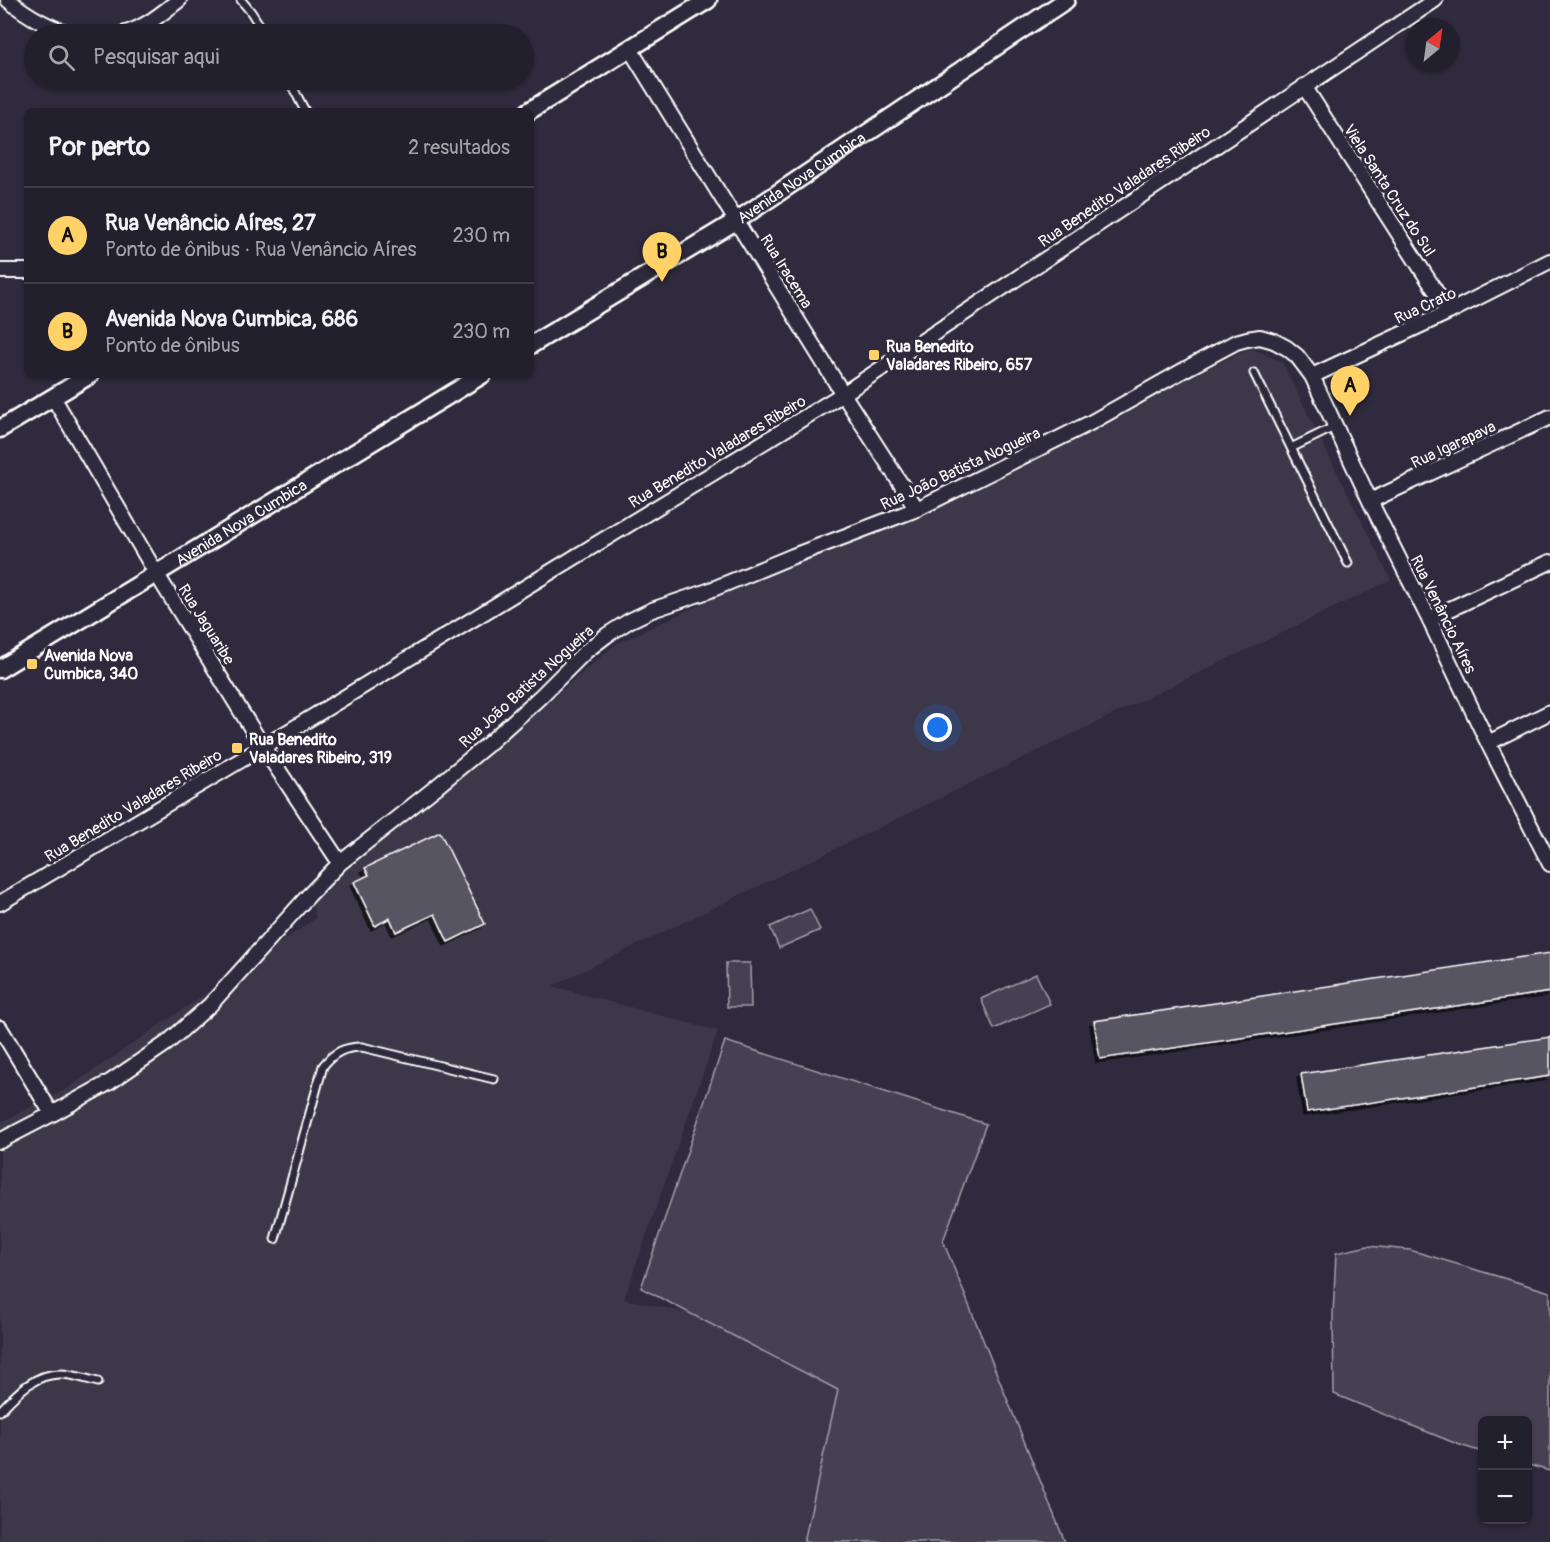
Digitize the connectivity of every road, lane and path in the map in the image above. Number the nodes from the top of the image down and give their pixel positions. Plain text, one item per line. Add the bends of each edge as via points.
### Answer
1 (8, 0) edge
2 (179, 0) edge
3 (241, 0) edge
4 (708, 0) edge
5 (1066, 0) edge
6 (1435, 0) edge
7 (45, 24) edge
8 (146, 24) edge
9 (259, 24) edge
10 (630, 49) junction
11 (1304, 86) junction
12 (294, 90) edge
13 (303, 108) edge
14 (534, 108) edge
15 (736, 220) junction
16 (1549, 261) edge
17 (0, 271) edge
18 (24, 271) edge
19 (1449, 312) junction
20 (534, 343) edge
21 (1254, 373) dead end
22 (1312, 376) junction
23 (85, 378) edge
24 (477, 378) edge
25 (843, 394) junction
26 (53, 398) junction
27 (1550, 417) edge
28 (1336, 426) junction
29 (0, 429) edge
30 (1291, 447) junction
31 (1370, 501) junction
32 (917, 509) junction
33 (1550, 562) edge
34 (1348, 563) dead end
35 (156, 573) junction
36 (1429, 619) junction
37 (0, 669) edge
38 (1550, 712) edge
39 (1488, 742) junction
40 (263, 747) junction
41 (340, 863) junction
42 (1550, 864) edge
43 (0, 903) edge
44 (0, 1028) edge
45 (494, 1079) dead end
46 (52, 1114) junction
47 (0, 1141) edge
48 (275, 1239) dead end
49 (98, 1382) dead end
50 (0, 1411) edge

1 - 7 street
2 - 8 street
3 - 9 lane
4 - 10 street
5 - 15 street, Avenida Nova Cumbica
6 - 11 street, Rua Benedito Valadares Ribeiro
10 - 14 street
10 - 15 street, Rua Iracema
11 - 19 street, Viela Santa Cruz do Sul
11 - 25 street, Rua Benedito Valadares Ribeiro
12 - 13 lane
15 - 20 street, Avenida Nova Cumbica
15 - 25 street, Rua Iracema
16 - 19 street, Rua Crato
17 - 18 street
19 - 22 street, Rua Crato
21 - 30 lane
22 - 28 street, Rua Venâncio Aíres
22 - 32 street, Rua João Batista Nogueira via 1297,356 1274,341 1260,338 1236,342 1090,423
23 - 26 street
24 - 35 street, Avenida Nova Cumbica
25 - 32 street, Rua Iracema
25 - 40 street, Rua Benedito Valadares Ribeiro
26 - 29 street
26 - 35 street, Rua Jaguaribe
27 - 31 street, Rua Igarapava
28 - 30 lane
28 - 31 street, Rua Venâncio Aíres
30 - 34 lane
31 - 36 street, Rua Venâncio Aíres
32 - 41 street, Rua João Batista Nogueira via 628,621 586,651 487,745
33 - 36 street
35 - 37 street, Avenida Nova Cumbica
35 - 40 street, Rua Jaguaribe
36 - 39 street, Rua Venâncio Aíres
38 - 39 street
39 - 42 street, Rua Venâncio Aíres
40 - 41 street, Rua Jaguaribe
40 - 43 street, Rua Benedito Valadares Ribeiro
41 - 46 street, Rua João Batista Nogueira via 210,1005 167,1043 110,1082
44 - 46 street
45 - 48 lane via 363,1047 349,1047 330,1057 323,1066
46 - 47 street, Rua João Batista Nogueira
49 - 50 lane via 61,1374 44,1376 30,1383

